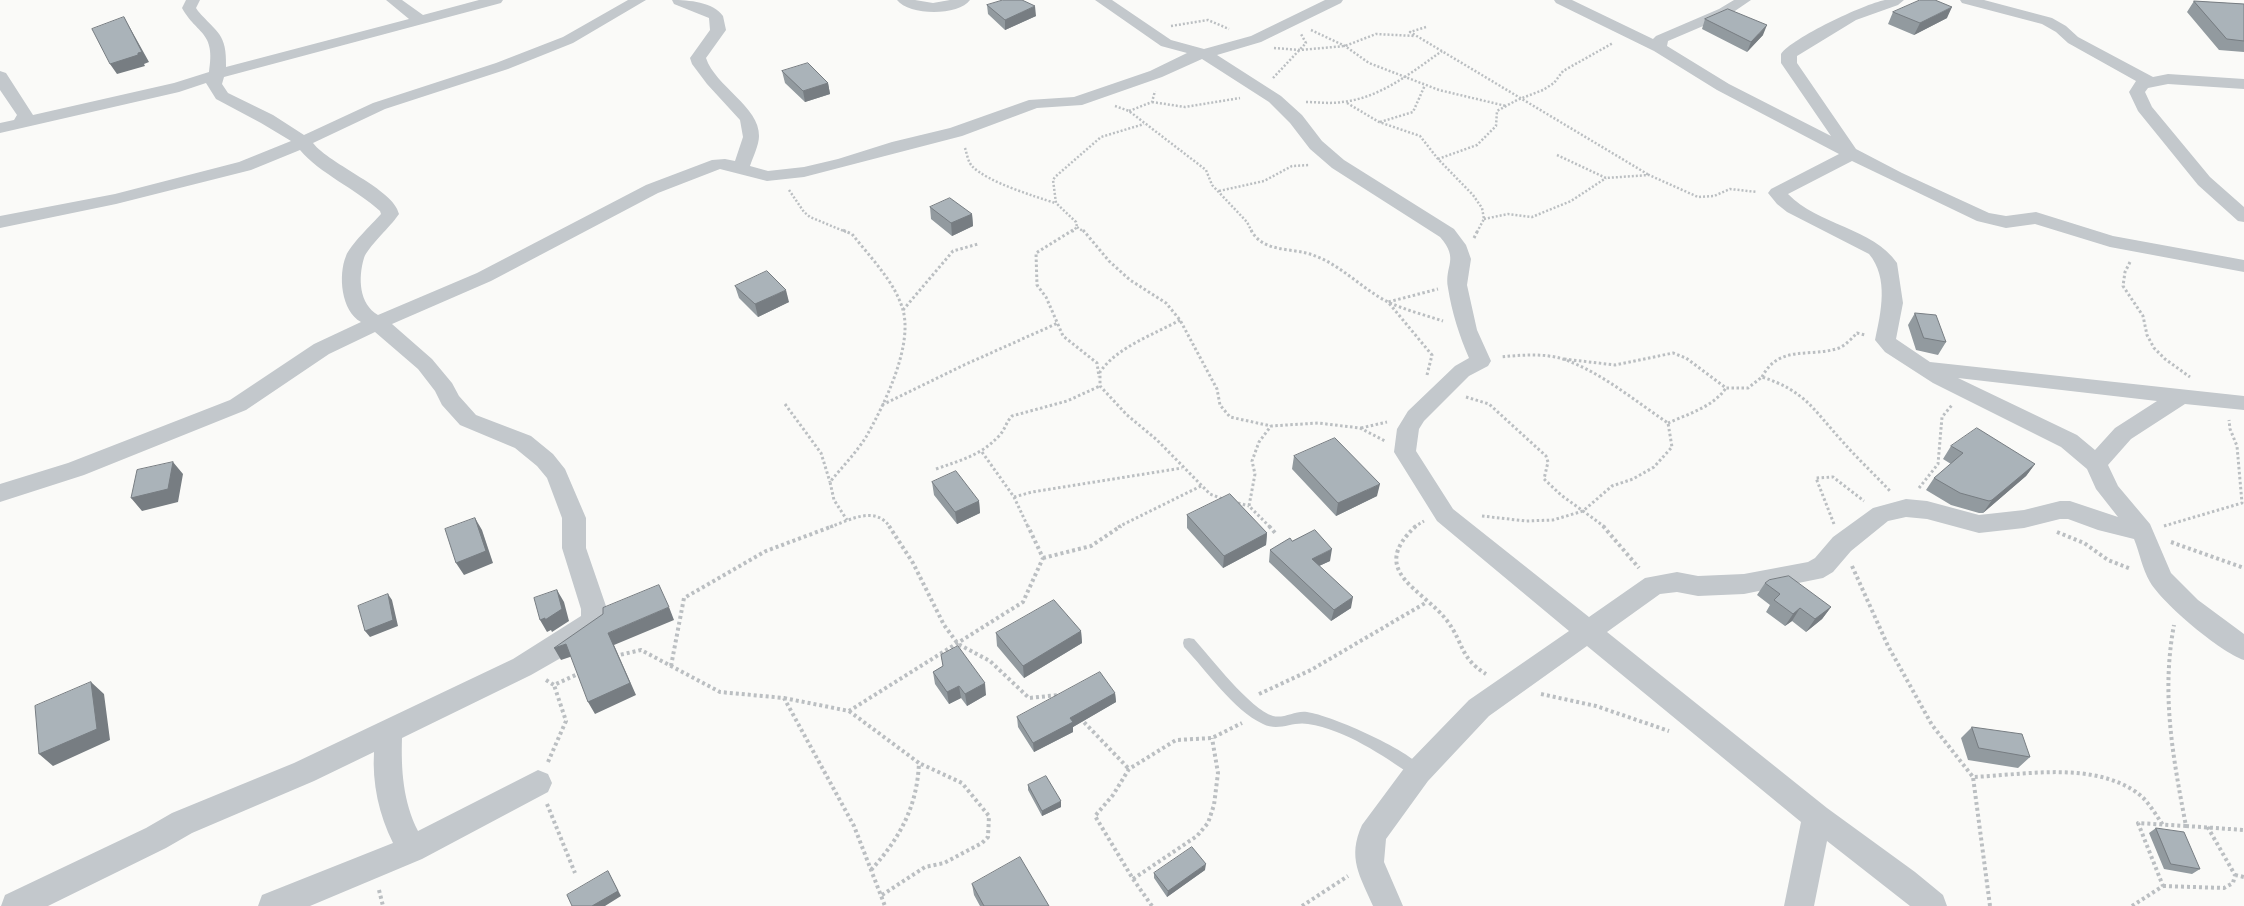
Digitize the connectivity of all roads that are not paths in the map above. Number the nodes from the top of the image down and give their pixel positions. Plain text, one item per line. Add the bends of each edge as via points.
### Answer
1 (193, 0) edge
2 (393, 0) edge
3 (496, 0) edge
4 (639, 0) edge
5 (675, 0) edge
6 (719, 0) edge
7 (904, 0) edge
8 (963, 0) edge
9 (1102, 0) edge
10 (1336, 0) edge
11 (1561, 0) edge
12 (1744, 0) edge
13 (1897, 0) edge
14 (1967, 0) edge
15 (420, 20) junction
16 (1659, 48) junction
17 (1203, 53) junction
18 (218, 74) junction
19 (0, 76) edge
20 (2148, 81) junction
21 (2244, 84) edge
22 (21, 122) junction
23 (0, 128) edge
24 (303, 141) junction
25 (1852, 154) junction
26 (741, 168) junction
27 (2244, 217) edge
28 (0, 222) edge
29 (2244, 266) edge
30 (379, 324) junction
31 (1922, 367) junction
32 (2182, 396) junction
33 (2234, 402) edge
34 (2097, 465) junction
35 (0, 493) edge
36 (2143, 532) junction
37 (1589, 631) junction
38 (1188, 642) dead end
39 (2244, 649) edge
40 (389, 732) junction
41 (1418, 772) junction
42 (538, 783) road end
43 (1817, 817) junction
44 (412, 849) junction
45 (16, 906) edge
46 (273, 906) edge
47 (1388, 906) edge
48 (1799, 906) edge
49 (1932, 906) edge

1 - 18 street via 189,8 194,17 216,38
2 - 15 street
3 - 15 street
4 - 24 street via 568,40 502,66 379,106
5 - 6 street
5 - 26 street via 716,16 718,30 698,58 713,81 748,119 751,137
7 - 8 street via 916,7 931,9
9 - 17 street via 1166,43
10 - 17 street via 1256,39
11 - 16 street
12 - 16 street via 1661,39
13 - 25 street via 1843,21 1789,54 1789,63
14 - 20 street via 2055,25 2073,40
15 - 18 street
16 - 25 street via 1723,87
17 - 26 street via 1156,74 1076,102 1035,103 956,132 844,163 767,176
17 - 37 street via 1274,99 1332,159 1447,233 1457,245 1461,259 1457,285 1467,330 1481,361 1462,371 1416,416 1408,429 1405,452 1444,515
18 - 22 street via 110,104
18 - 24 street via 214,84 222,96 267,118
19 - 22 street via 25,115
20 - 21 street
20 - 27 street via 2137,92 2144,108 2204,181
22 - 23 street
24 - 28 street via 229,172
24 - 30 street via 320,159 389,209 390,214 355,256 352,276 354,302 365,316
25 - 29 street via 1984,217 2006,222 2036,218 2138,247
25 - 31 street via 1778,193 1780,198 1820,223 1884,256 1888,263 1893,303 1885,340
26 - 30 street via 718,164 665,183 484,277
30 - 35 street via 310,354 257,395 238,405 76,469
30 - 40 street via 425,364 468,420 523,442 557,475 574,518 574,548 594,609 594,621 550,651
31 - 32 street
31 - 34 street via 2069,441
32 - 33 street
32 - 34 street via 2108,447
34 - 36 street via 2105,484
36 - 37 street via 2070,510 1979,524 1917,509 1881,514 1814,571 1744,584 1698,586 1677,582 1654,585
36 - 39 street via 2163,581
37 - 41 street via 1479,708
37 - 43 street
38 - 41 lane via 1244,701 1267,720 1309,718 1351,732 1391,752
40 - 44 street via 387,772 398,822
40 - 45 street via 182,823
41 - 47 street via 1372,835 1369,862
42 - 44 street
43 - 48 street
43 - 49 street via 1851,839
44 - 46 street

